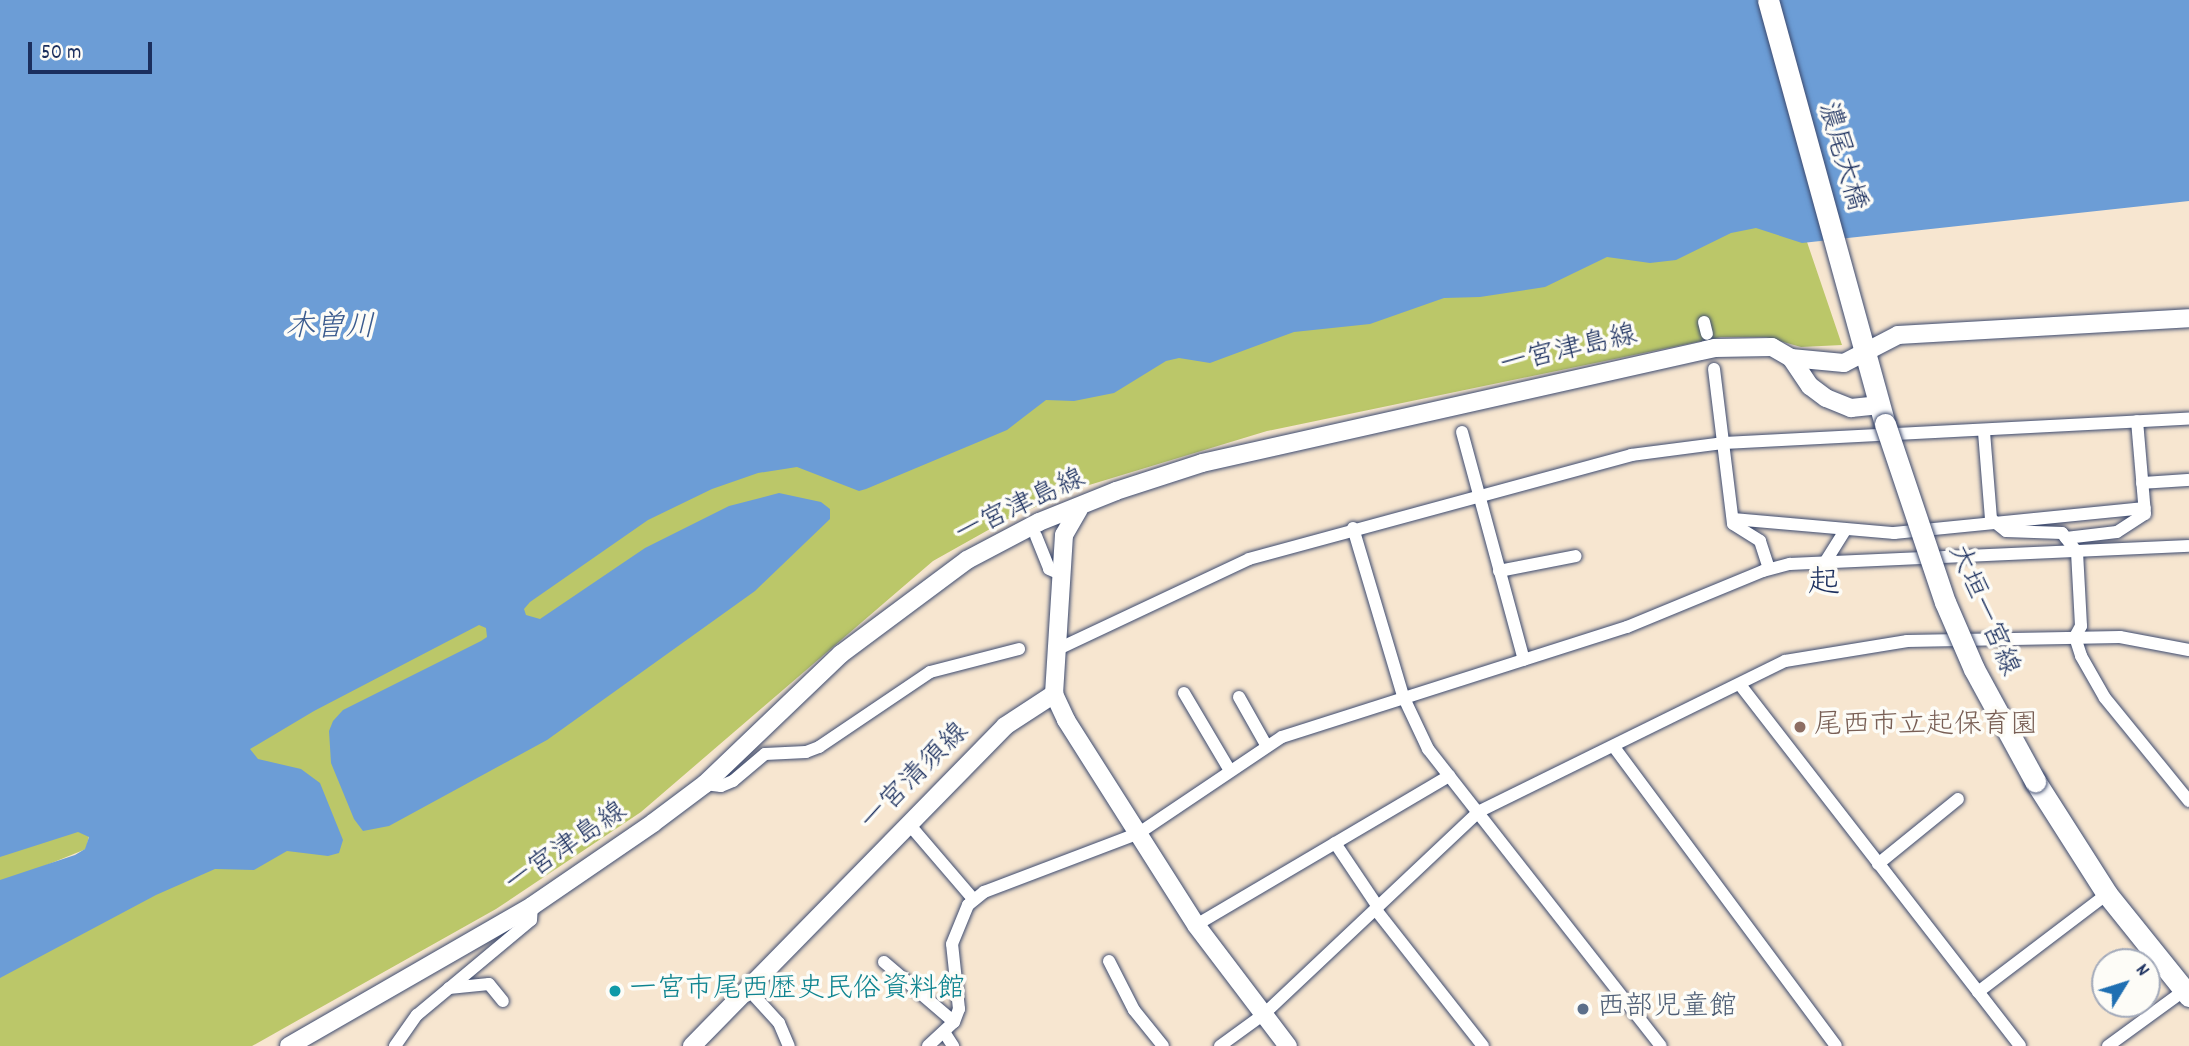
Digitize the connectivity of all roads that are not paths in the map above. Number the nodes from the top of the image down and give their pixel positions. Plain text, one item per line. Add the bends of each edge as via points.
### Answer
1 (1768, 0) edge
2 (2189, 318) edge
3 (1859, 329) joint
4 (1866, 353) junction
5 (1791, 358) junction
6 (1714, 369) dead end
7 (1883, 414) junction
8 (2189, 419) edge
9 (2137, 421) junction
10 (1462, 432) dead end
11 (1984, 432) junction
12 (1724, 443) junction
13 (2189, 480) edge
14 (2142, 483) junction
15 (1480, 499) junction
16 (2145, 508) junction
17 (1079, 509) junction
18 (1733, 519) junction
19 (1997, 524) junction
20 (1353, 528) junction
21 (1845, 530) junction
22 (1036, 536) dead end
23 (2066, 538) junction
24 (2189, 546) edge
25 (2077, 552) junction
26 (1576, 556) dead end
27 (1824, 564) junction
28 (1769, 569) junction
29 (1499, 571) junction
30 (1060, 574) junction
31 (2075, 637) junction
32 (1019, 649) dead end
33 (1058, 649) junction
34 (2189, 650) edge
35 (1524, 660) junction
36 (1741, 686) junction
37 (1184, 693) dead end
38 (1054, 694) junction
39 (1403, 696) junction
40 (1239, 697) dead end
41 (1265, 745) junction
42 (1615, 747) junction
43 (1229, 769) junction
44 (1449, 776) junction
45 (705, 784) junction
46 (2188, 798) edge
47 (1958, 799) dead end
48 (1478, 812) junction
49 (908, 824) junction
50 (1139, 833) junction
51 (1335, 843) junction
52 (1878, 863) junction
53 (2107, 894) junction
54 (974, 900) junction
55 (532, 905) junction
56 (1377, 909) junction
57 (1196, 925) junction
58 (1109, 961) dead end
59 (884, 962) dead end
60 (448, 988) junction
61 (748, 989) junction
62 (1978, 992) junction
63 (2188, 993) edge
64 (503, 1001) dead end
65 (1264, 1014) junction
66 (954, 1022) junction
67 (944, 1032) junction
68 (289, 1046) edge
69 (395, 1046) edge
70 (692, 1046) edge
71 (789, 1046) edge
72 (928, 1046) edge
73 (953, 1046) edge
74 (1163, 1046) edge
75 (1220, 1046) edge
76 (1288, 1046) edge
77 (1483, 1046) edge
78 (1661, 1046) edge
79 (1836, 1046) edge
80 (2020, 1046) edge
81 (2108, 1046) edge

1 - 3 main road, 濃尾大橋
2 - 4 main road, 一宮津島線 via 1898,335
3 - 4 main road, 大垣一宮線
4 - 5 main road, 一宮津島線 via 1844,363
4 - 7 main road, 大垣一宮線
5 - 7 main road via 1810,386 1826,398
5 - 17 main road, 一宮津島線 via 1772,347 1746,346 1665,357 1202,463
6 - 12 street
7 - 53 main road, 大垣一宮線, bridge via 1945,602 1979,679 2035,780
8 - 9 street
9 - 11 street
9 - 14 street
10 - 15 street
11 - 12 street
11 - 19 street via 1991,519
12 - 15 street via 1597,462
12 - 18 street
13 - 14 street
14 - 16 street
15 - 20 street
15 - 29 street
16 - 19 street
16 - 23 street via 2145,514 2118,532
17 - 30 main road via 1064,535
17 - 45 main road, 一宮津島線 via 1039,522 967,559 892,614 832,662
18 - 21 street
18 - 28 street via 1733,524 1760,541
19 - 21 street via 1895,533
19 - 23 street via 2006,531 2062,533
20 - 33 street via 1249,559
20 - 39 street
21 - 27 street
22 - 30 street via 1049,569
23 - 25 street
24 - 25 street
25 - 27 street
25 - 31 street via 2081,626
26 - 29 street
27 - 28 street
28 - 35 street via 1628,627
29 - 35 street
30 - 33 main road
31 - 34 street via 2120,637
31 - 36 street via 1907,640 1785,661
31 - 46 street via 2105,698
32 - 45 street via 930,672 819,747 765,754 733,781 720,786
33 - 38 main road
35 - 39 street
36 - 42 street
36 - 52 street
37 - 43 street
38 - 49 main road, 一宮清須線 via 1005,726
38 - 50 main road
39 - 41 street
39 - 44 street via 1428,749
40 - 41 street
41 - 43 street
42 - 48 street
42 - 79 street
43 - 50 street
44 - 48 street
44 - 51 street
45 - 55 main road, 一宮津島線
47 - 52 street
48 - 56 street
48 - 78 street
49 - 54 street
49 - 61 main road, 一宮清須線
50 - 54 street via 1005,883
50 - 57 main road
51 - 56 street
51 - 57 street
52 - 62 street
53 - 62 street
53 - 63 main road, 大垣一宮線
54 - 66 street via 952,944 959,988
55 - 60 street via 531,920
55 - 68 main road, 一宮津島線
56 - 65 street
56 - 77 street
57 - 65 main road
58 - 74 street via 1135,1010
59 - 66 street
60 - 64 street via 489,985
60 - 69 street via 417,1015
61 - 70 main road, 一宮清須線
61 - 71 street via 779,1023
62 - 80 street
63 - 81 street
65 - 75 street
65 - 76 main road
66 - 67 street
67 - 72 street
67 - 73 street

